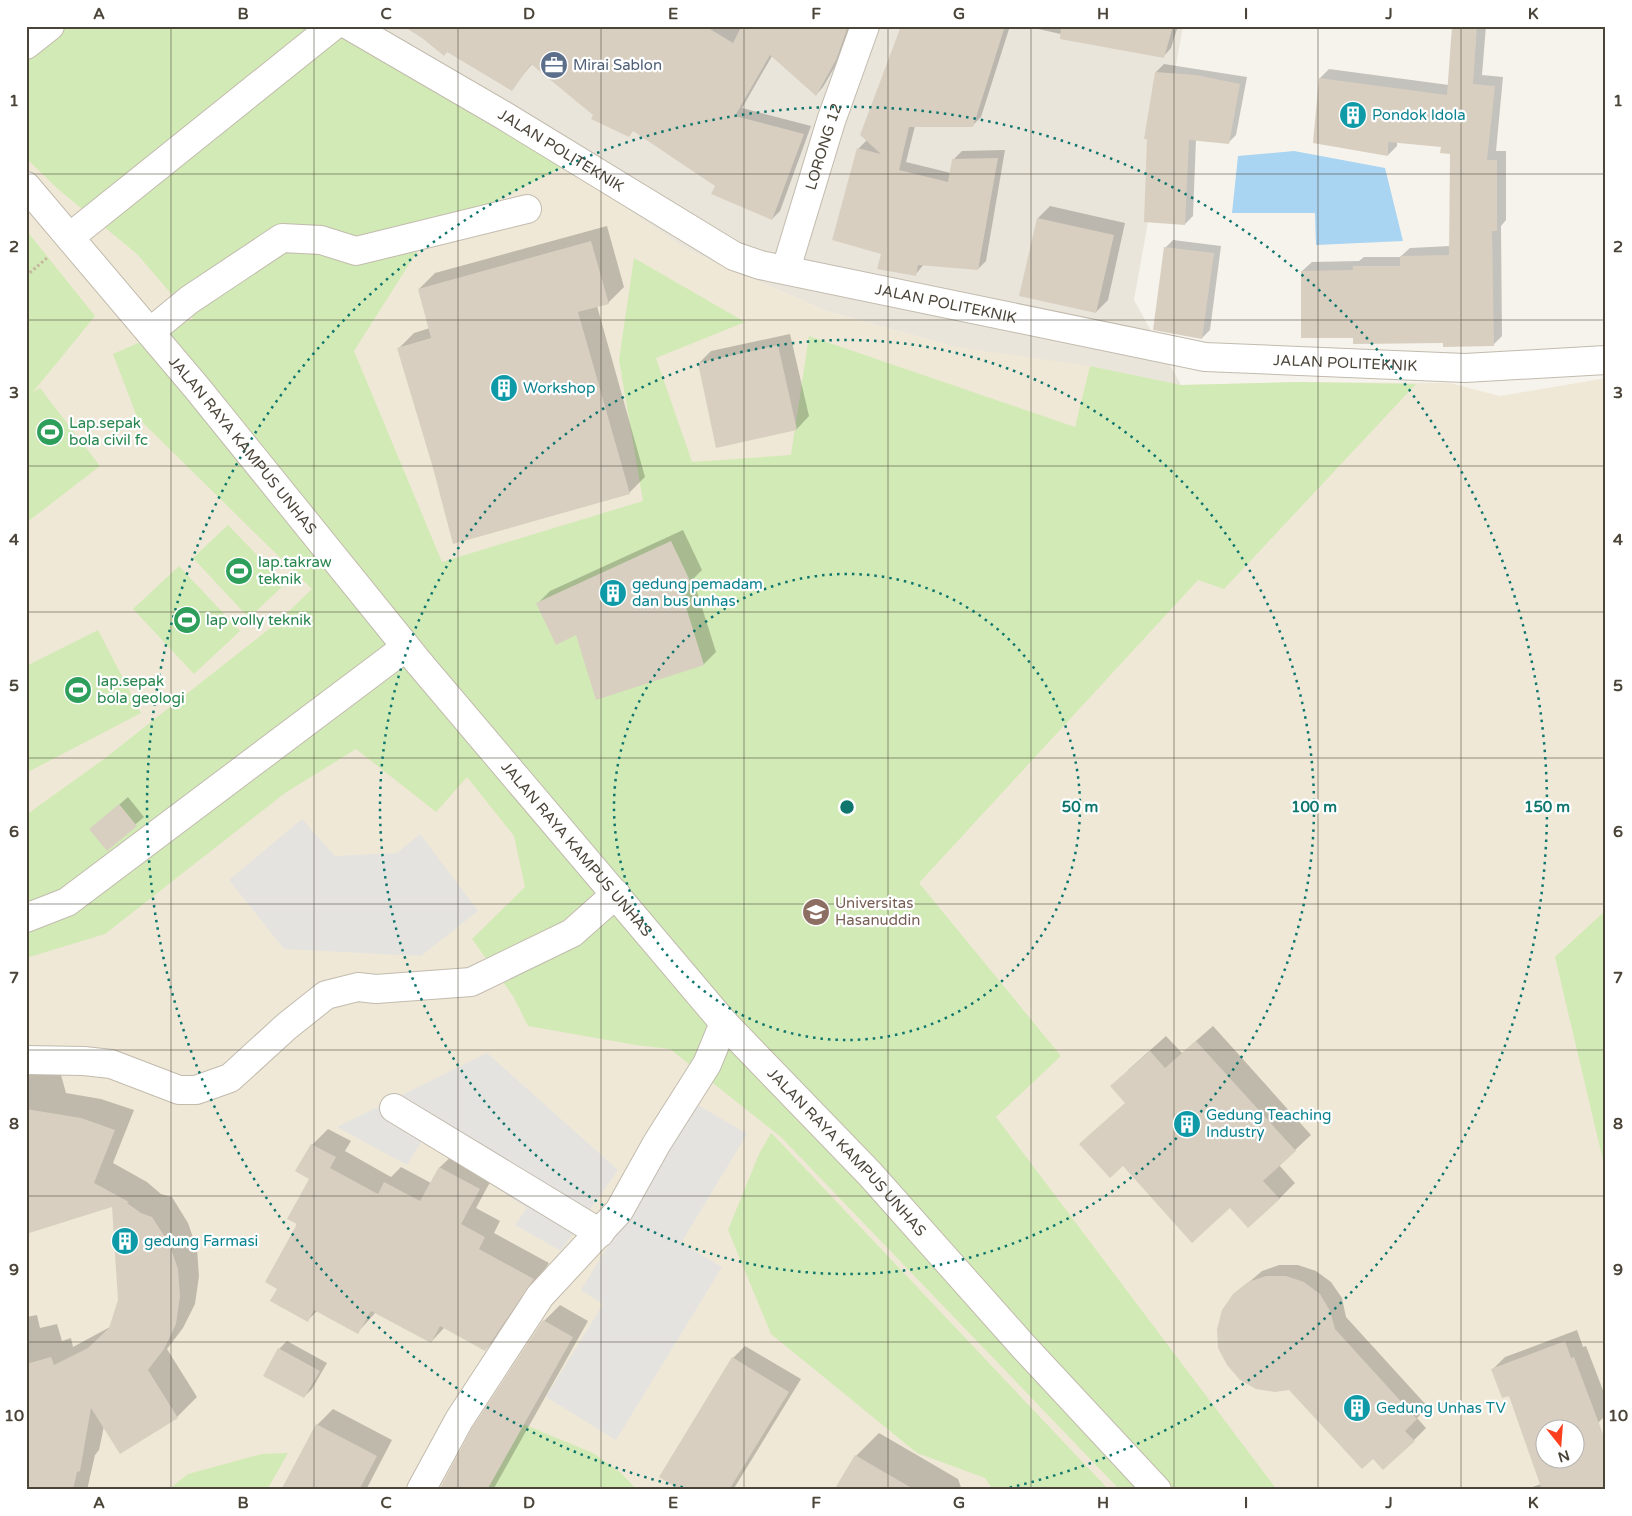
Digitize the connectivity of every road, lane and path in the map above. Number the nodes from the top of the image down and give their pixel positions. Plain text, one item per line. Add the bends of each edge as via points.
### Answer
1 (50, 26) edge
2 (350, 26) edge
3 (866, 26) edge
4 (323, 34) edge
5 (26, 45) edge
6 (26, 186) edge
7 (527, 209) dead end
8 (70, 237) junction
9 (786, 269) junction
10 (150, 332) junction
11 (1606, 360) edge
12 (406, 647) junction
13 (616, 894) junction
14 (26, 918) edge
15 (724, 1023) junction
16 (26, 1060) edge
17 (394, 1108) dead end
18 (600, 1233) junction
19 (420, 1490) edge
20 (1156, 1490) edge

1 - 5 street
2 - 9 street, JALAN POLITEKNIK via 734,256
3 - 9 street, LORONG 12 via 831,121
4 - 8 street
6 - 8 street, JALAN RAYA KAMPUS UNHAS
7 - 10 street via 356,251 321,240 282,238 189,300
8 - 10 street, JALAN RAYA KAMPUS UNHAS
9 - 11 street, JALAN POLITEKNIK via 1205,357 1465,368
10 - 12 street, JALAN RAYA KAMPUS UNHAS
12 - 13 street, JALAN RAYA KAMPUS UNHAS
12 - 14 street via 67,902
13 - 15 street, JALAN RAYA KAMPUS UNHAS
13 - 16 street via 572,933 471,982 376,989 358,987 326,996 287,1026 230,1078 196,1090 179,1090 111,1064
15 - 18 street via 707,1064 657,1143 620,1211
15 - 20 street, JALAN RAYA KAMPUS UNHAS via 870,1174
17 - 18 street
18 - 19 street via 540,1296 459,1420

